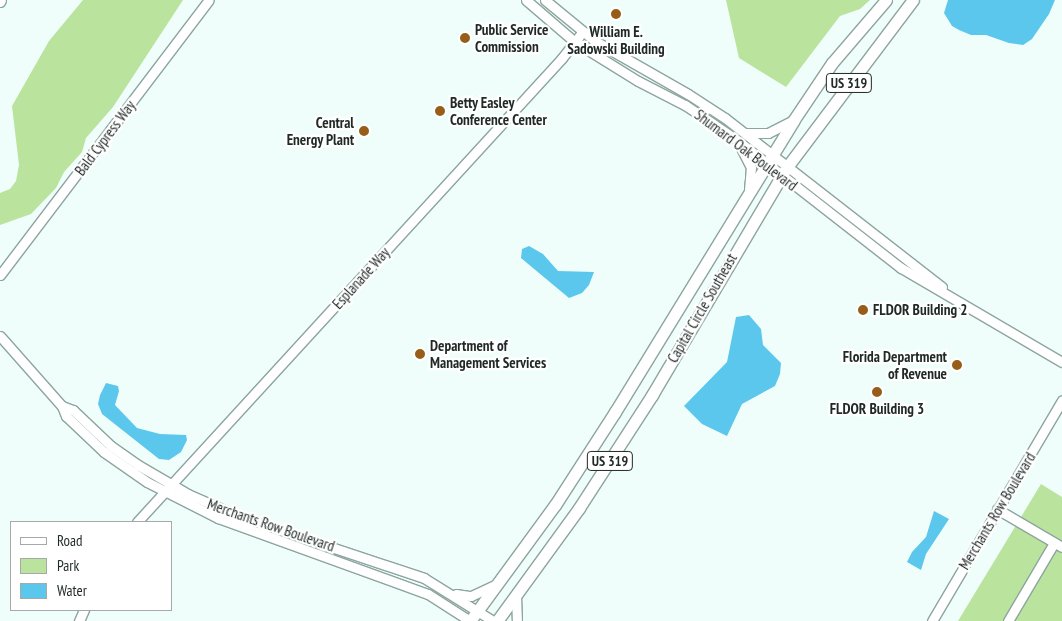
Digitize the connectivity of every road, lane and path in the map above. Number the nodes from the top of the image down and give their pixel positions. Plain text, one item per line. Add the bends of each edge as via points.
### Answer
1 (209, 0) edge
2 (526, 0) edge
3 (545, 0) edge
4 (886, 0) edge
5 (914, 0) edge
6 (583, 31) junction
7 (575, 42) junction
8 (644, 68) junction
9 (638, 81) junction
10 (793, 121) junction
11 (745, 133) junction
12 (737, 140) junction
13 (770, 159) junction
14 (784, 171) junction
15 (748, 193) junction
16 (0, 275) edge
17 (0, 336) edge
18 (1062, 362) edge
19 (1062, 400) edge
20 (168, 489) junction
21 (997, 509) junction
22 (138, 521) edge
23 (1058, 545) edge
24 (354, 553) junction
25 (350, 564) junction
26 (496, 585) junction
27 (452, 593) junction
28 (516, 594) junction
29 (477, 610) junction
30 (470, 621) edge
31 (495, 621) edge
32 (517, 621) edge
33 (932, 621) edge
34 (1008, 621) edge

1 - 16 street, Bald Cypress Way
2 - 7 street, Shumard Oak Boulevard
3 - 6 street, Shumard Oak Boulevard
4 - 10 main road, Capital Circle Southeast / US 319 via 832,63
5 - 14 main road, Capital Circle Southeast / US 319
6 - 7 street, Esplanade Way
6 - 8 street, Shumard Oak Boulevard
7 - 9 street, Shumard Oak Boulevard
7 - 20 street, Esplanade Way
8 - 9 street
8 - 11 street, Shumard Oak Boulevard
9 - 12 street, Shumard Oak Boulevard via 685,105
10 - 11 street via 768,133
10 - 13 main road, Capital Circle Southeast / US 319
11 - 13 street, Shumard Oak Boulevard
12 - 13 street, Shumard Oak Boulevard
12 - 15 street via 751,167
13 - 14 street, Shumard Oak Boulevard
13 - 15 main road, Capital Circle Southeast / US 319
14 - 18 street, Shumard Oak Boulevard via 901,268
14 - 28 main road, Capital Circle Southeast / US 319 via 652,395 579,508
15 - 26 main road, Capital Circle Southeast / US 319 via 615,412 555,504
17 - 20 street, Merchants Row Boulevard via 62,406 66,416 104,452
19 - 21 street, Merchants Row Boulevard
20 - 22 street, Esplanade Way
20 - 24 street, Merchants Row Boulevard via 238,516
20 - 25 street, Merchants Row Boulevard via 218,518
21 - 23 street
21 - 33 street, Merchants Row Boulevard
23 - 34 street
24 - 25 street
24 - 27 street, Merchants Row Boulevard via 424,578
25 - 30 street, Merchants Row Boulevard via 428,594
26 - 27 street via 471,596
26 - 29 main road, Capital Circle Southeast / US 319
27 - 29 street, Merchants Row Boulevard
28 - 31 main road, Capital Circle Southeast / US 319
28 - 32 street
29 - 30 main road, Capital Circle Southeast / US 319
29 - 31 street, Merchants Row Boulevard

